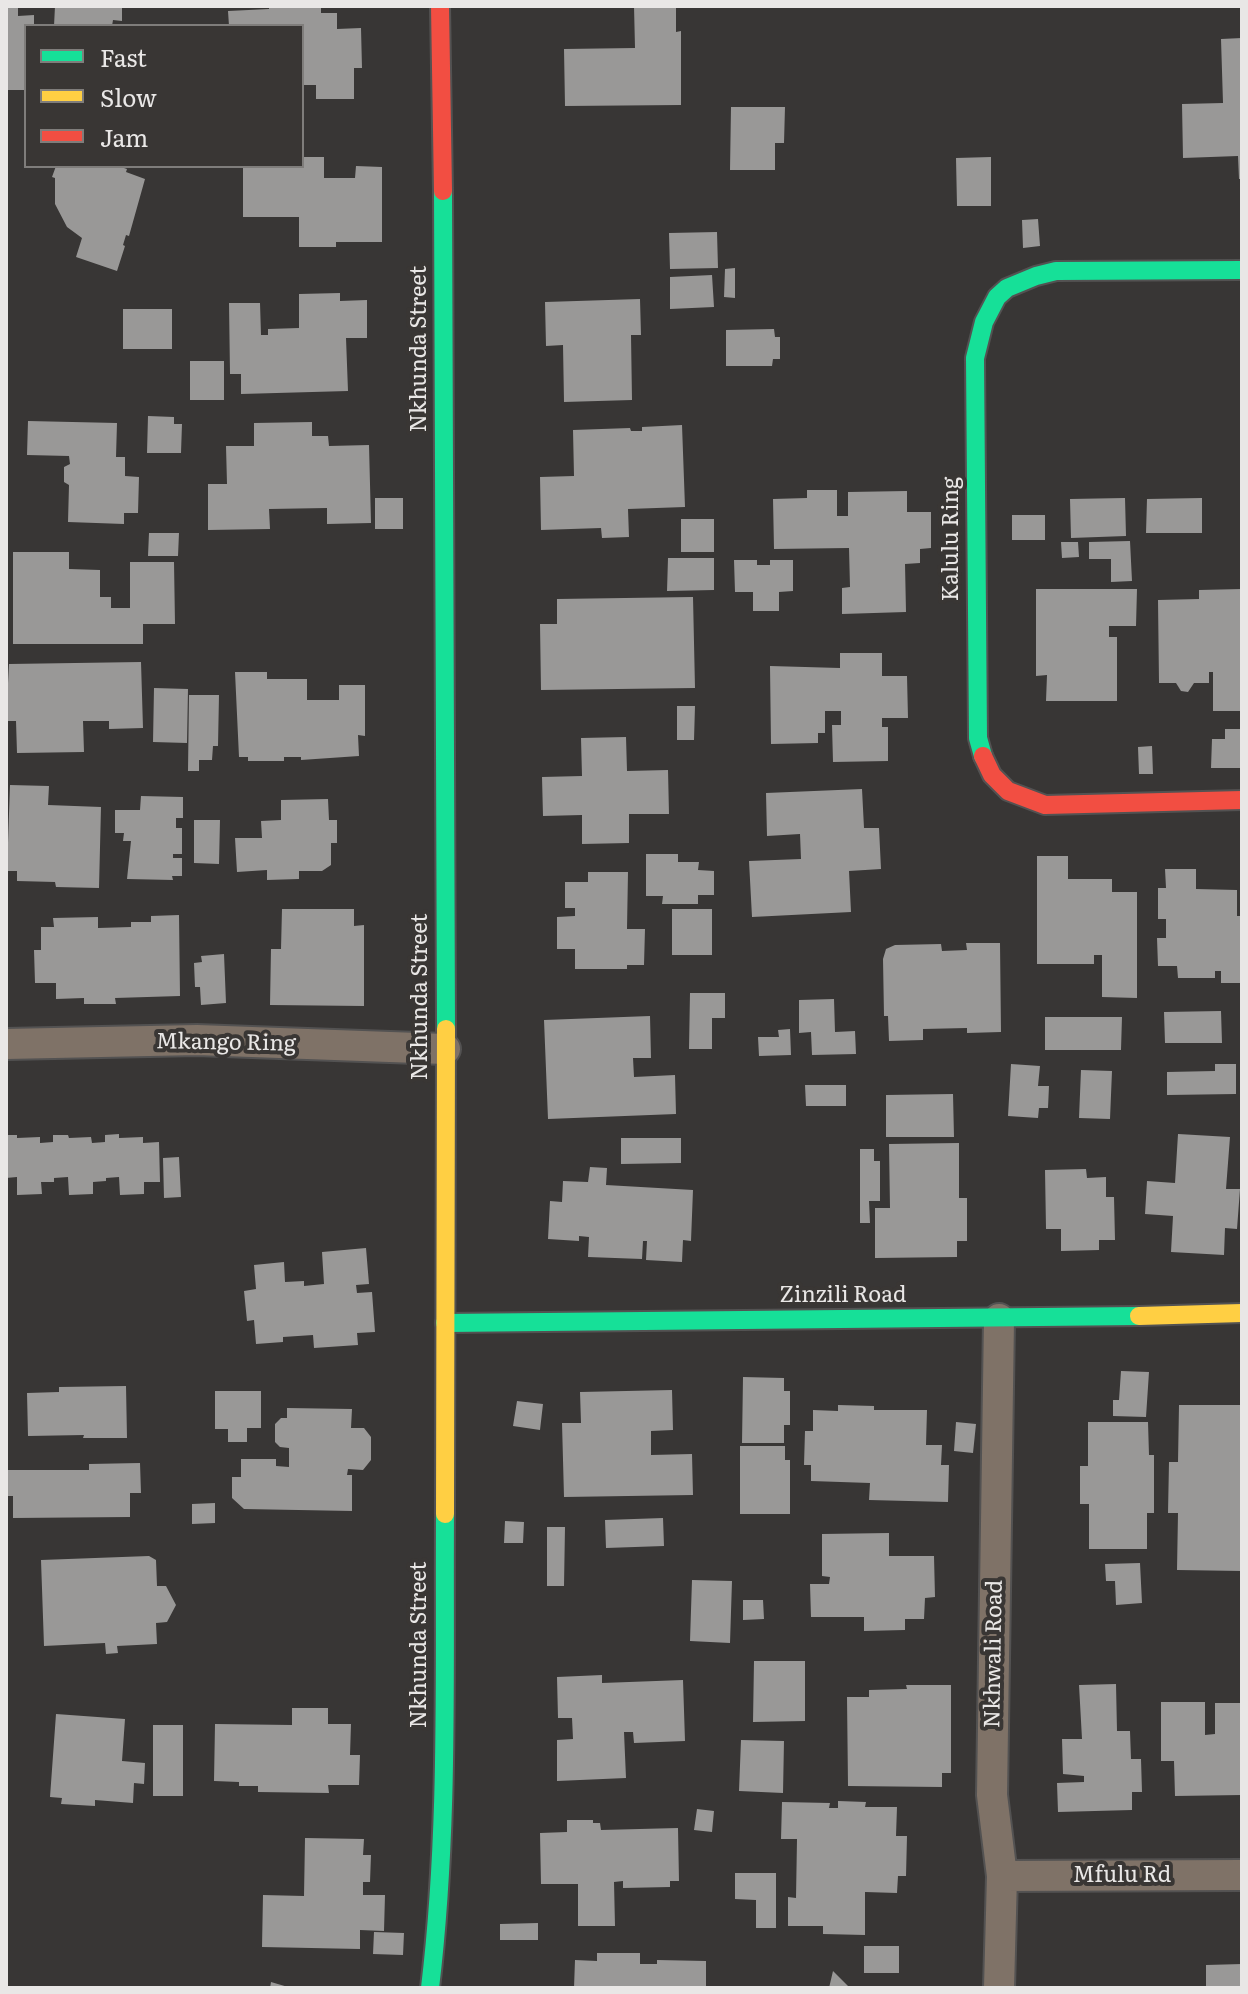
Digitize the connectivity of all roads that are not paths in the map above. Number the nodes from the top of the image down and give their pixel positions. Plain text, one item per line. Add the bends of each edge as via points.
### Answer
1 (440, 6) edge
2 (1242, 270) edge
3 (1242, 800) edge
4 (6, 1044) edge
5 (445, 1049) junction
6 (1242, 1313) edge
7 (999, 1319) junction
8 (445, 1323) junction
9 (1242, 1875) edge
10 (1002, 1876) junction
11 (430, 1988) edge
12 (999, 1988) edge

1 - 5 street, Nkhunda Street
2 - 3 street, Kalulu Ring via 1033,275 1011,283 997,297 986,314 975,358 978,738 993,776 1024,801 1045,805
4 - 5 street, Mkango Ring via 197,1040
5 - 8 street, Nkhunda Street
6 - 7 street, Zinzili Road
7 - 8 street, Zinzili Road
7 - 10 street, Nkhwali Road via 992,1795
8 - 11 street, Nkhunda Street via 444,1803
9 - 10 street, Mfulu Rd
10 - 12 street, Nkhwali Road

